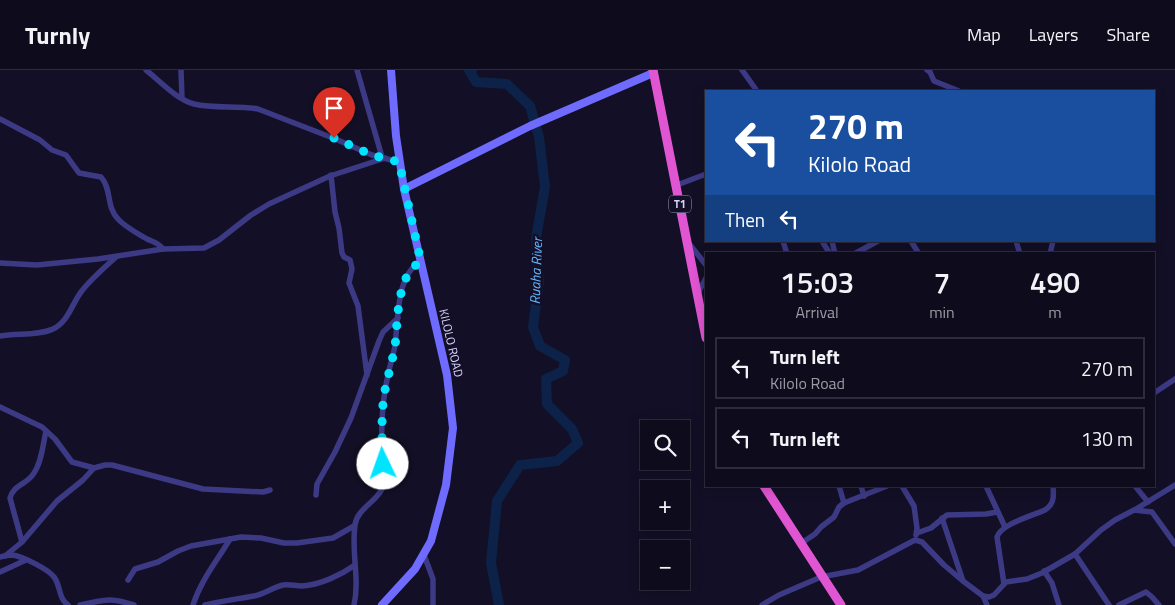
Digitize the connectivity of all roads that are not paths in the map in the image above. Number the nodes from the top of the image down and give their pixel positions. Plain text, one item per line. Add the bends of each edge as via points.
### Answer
1 (146, 70) edge
2 (181, 70) edge
3 (357, 70) edge
4 (391, 70) edge
5 (742, 70) edge
6 (927, 70) edge
7 (653, 71) edge
8 (756, 90) edge
9 (956, 90) edge
10 (182, 98) junction
11 (0, 119) edge
12 (383, 158) junction
13 (399, 162) junction
14 (705, 174) edge
15 (331, 175) junction
16 (677, 186) junction
17 (404, 189) junction
18 (687, 241) junction
19 (876, 242) edge
20 (163, 249) junction
21 (858, 252) edge
22 (118, 255) junction
23 (421, 262) junction
24 (0, 263) edge
25 (705, 264) edge
26 (705, 280) edge
27 (698, 293) junction
28 (398, 318) junction
29 (705, 328) edge
30 (0, 336) edge
31 (367, 375) junction
32 (1175, 379) edge
33 (1155, 392) edge
34 (0, 407) edge
35 (46, 430) junction
36 (94, 468) junction
37 (1175, 485) edge
38 (765, 487) edge
39 (839, 487) edge
40 (861, 487) edge
41 (885, 487) edge
42 (903, 487) edge
43 (986, 487) edge
44 (1053, 487) edge
45 (1136, 487) edge
46 (270, 490) dead end
47 (316, 495) dead end
48 (864, 496) junction
49 (1148, 502) junction
50 (844, 503) junction
51 (1134, 510) junction
52 (997, 512) junction
53 (942, 518) junction
54 (354, 526) junction
55 (1005, 527) junction
56 (917, 533) junction
57 (230, 539) junction
58 (915, 540) junction
59 (22, 542) junction
60 (800, 544) junction
61 (1175, 544) edge
62 (1075, 554) junction
63 (424, 555) junction
64 (3, 557) edge
65 (26, 560) junction
66 (355, 565) junction
67 (1044, 571) junction
68 (0, 572) edge
69 (821, 576) junction
70 (128, 580) dead end
71 (964, 581) junction
72 (1004, 584) junction
73 (983, 596) junction
74 (68, 605) edge
75 (80, 605) edge
76 (134, 605) edge
77 (193, 605) edge
78 (205, 605) edge
79 (354, 605) edge
80 (382, 605) edge
81 (432, 605) edge
82 (762, 605) edge
83 (840, 605) edge
84 (987, 605) edge
85 (1059, 605) edge
86 (1109, 605) edge
87 (1119, 605) edge
88 (1159, 605) edge

1 - 10 street
2 - 10 street
3 - 12 street
4 - 13 main road, KILOLO ROAD
5 - 8 street
6 - 9 street via 934,81
7 - 16 highway, T1
7 - 17 main road via 530,126
10 - 12 street via 194,104 258,109
11 - 20 street via 66,155 79,173 101,176 118,220
12 - 13 street
12 - 15 street
13 - 17 main road, KILOLO ROAD
14 - 16 street
15 - 20 street via 251,215 210,246
15 - 31 street via 342,253 352,265 349,283 358,306
16 - 18 highway, T1
17 - 23 main road, KILOLO ROAD
18 - 25 street
18 - 27 highway, T1
19 - 21 street
20 - 22 street
22 - 24 street via 37,264
22 - 30 street via 91,280 53,329
23 - 28 street via 414,265 407,276 401,292
23 - 63 main road, KILOLO ROAD via 447,375 453,428 446,485 434,533
26 - 27 street
27 - 29 highway, T1
28 - 31 street via 383,332
28 - 54 street via 383,408 382,489 358,516
31 - 47 street via 335,452 317,484
32 - 33 street
34 - 35 street
35 - 36 street via 69,461
35 - 59 street via 35,472 11,493
36 - 46 street via 112,465 216,491
36 - 59 street via 57,501
37 - 49 street
38 - 60 highway
39 - 50 street
40 - 48 street
41 - 48 street
42 - 56 street via 914,506
43 - 52 street
44 - 55 street via 1050,506
45 - 49 street
48 - 50 street
49 - 51 street
50 - 60 street via 834,517
51 - 61 street via 1152,512
51 - 62 street via 1106,526
52 - 53 street
52 - 55 street
53 - 56 street
53 - 71 street
54 - 57 street via 333,538 297,543 251,537
54 - 66 street
55 - 72 street via 997,536
56 - 58 street
57 - 70 street via 178,550 158,562 134,569
57 - 77 street via 206,575
58 - 69 street via 854,571
58 - 71 street via 922,542
59 - 64 street
60 - 69 highway
62 - 67 street
62 - 86 street
63 - 80 main road, KILOLO ROAD
63 - 81 street via 433,579
64 - 65 street via 13,555
65 - 68 street
65 - 74 street via 54,577 61,597
66 - 78 street via 337,576 312,584 274,587 255,596
66 - 79 street via 357,588
67 - 72 street
67 - 85 street
69 - 82 street
69 - 83 highway
71 - 73 street
72 - 73 street via 991,596
73 - 84 street
75 - 76 street via 112,599
87 - 88 street via 1146,592

